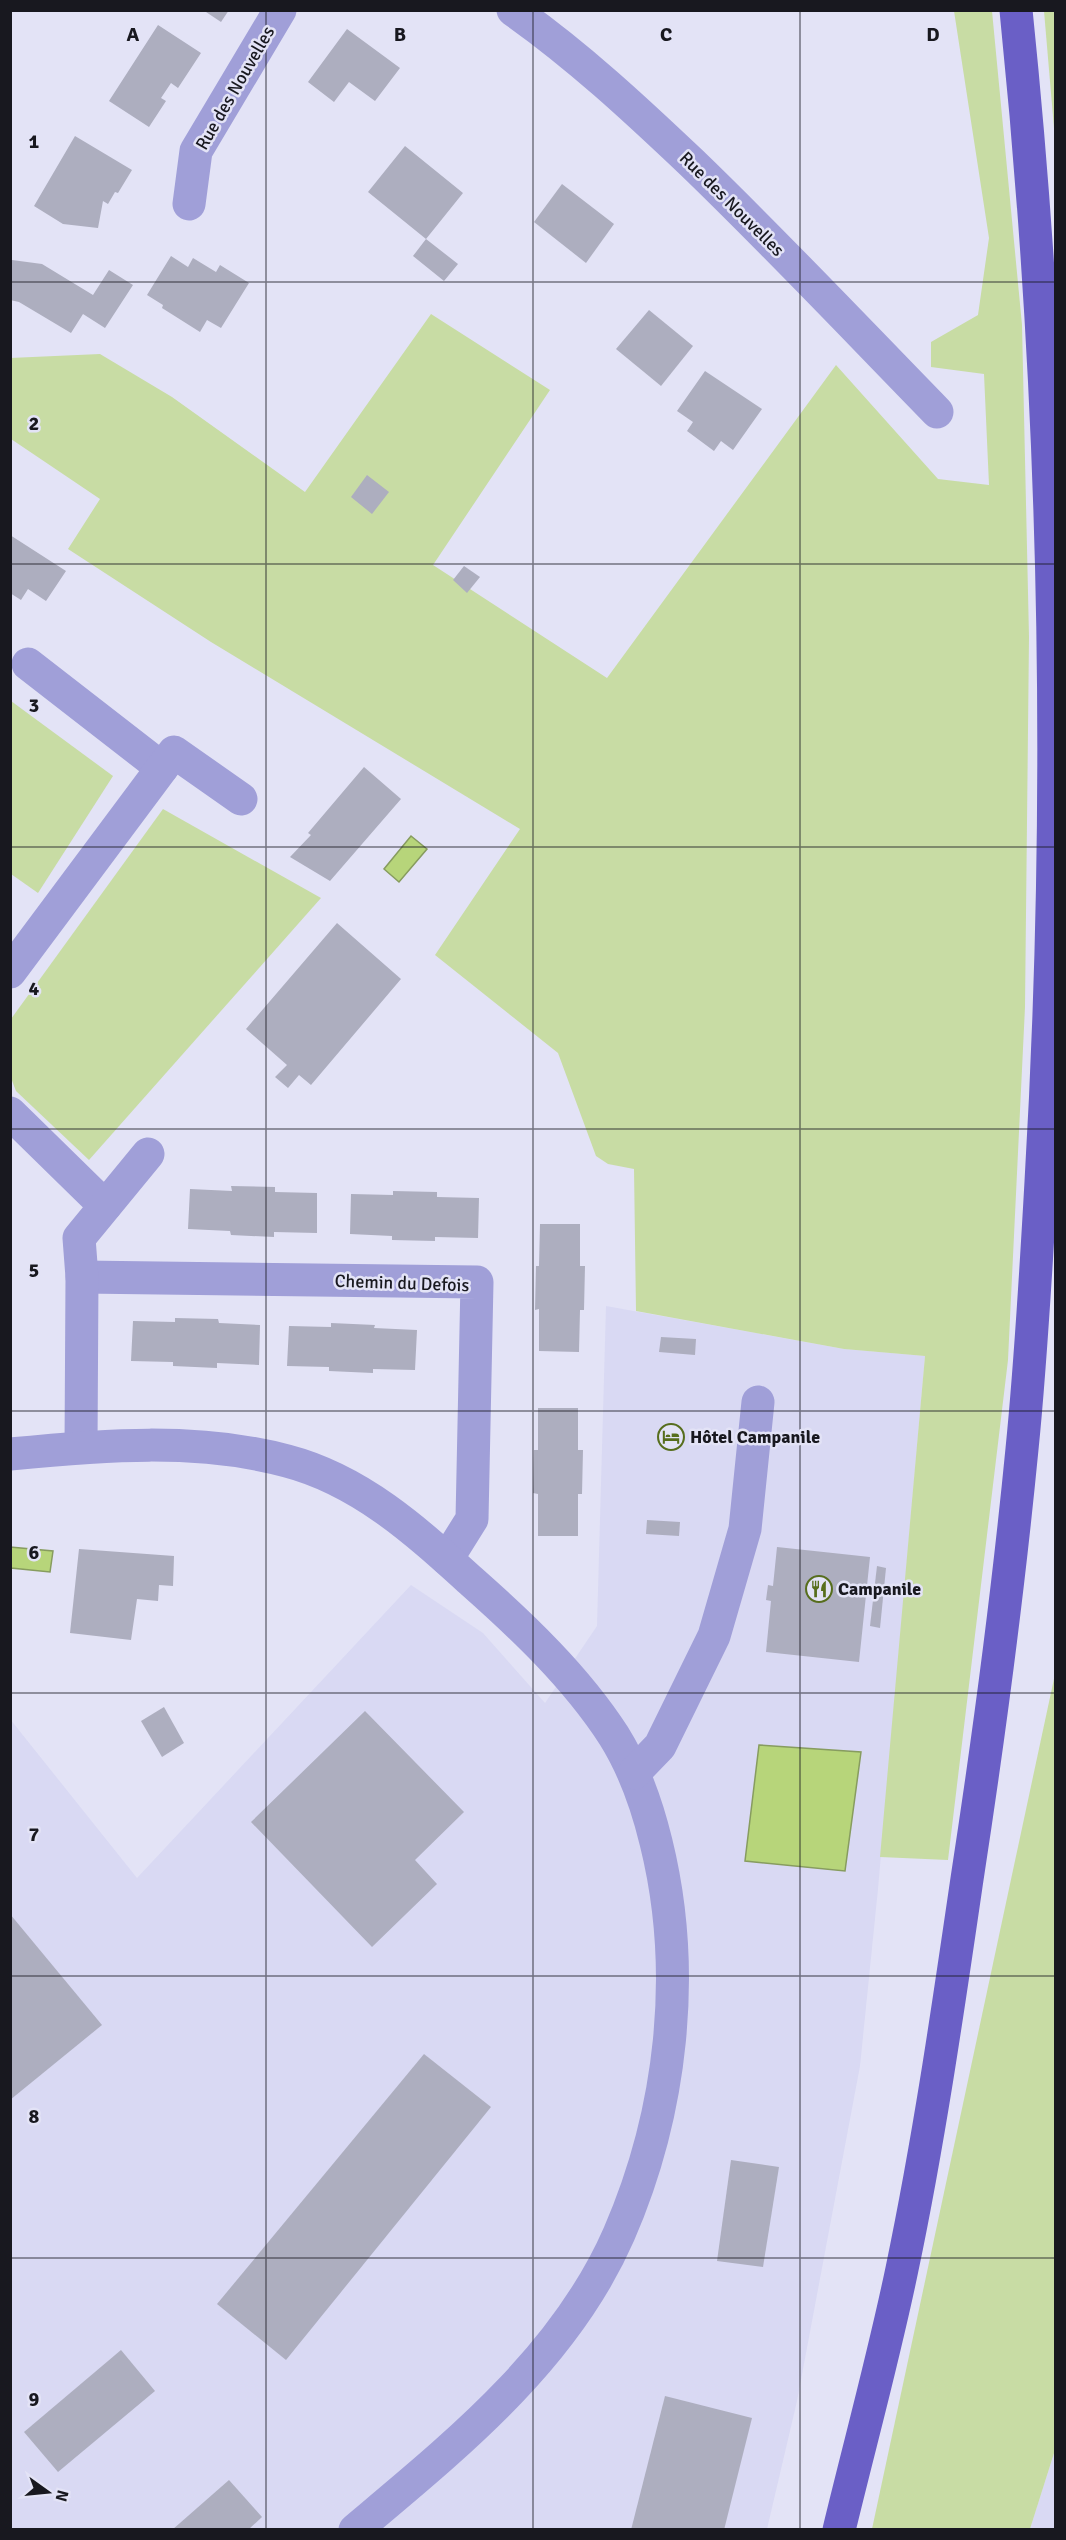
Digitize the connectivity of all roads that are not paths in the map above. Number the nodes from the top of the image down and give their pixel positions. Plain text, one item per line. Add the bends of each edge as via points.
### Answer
1 (280, 10) edge
2 (513, 10) edge
3 (1016, 10) edge
4 (189, 204) dead end
5 (937, 412) dead end
6 (28, 664) dead end
7 (162, 768) junction
8 (241, 799) dead end
9 (10, 972) edge
10 (10, 1113) edge
11 (148, 1154) dead end
12 (105, 1206) junction
13 (82, 1277) junction
14 (758, 1402) dead end
15 (81, 1447) junction
16 (10, 1454) edge
17 (447, 1559) junction
18 (634, 1773) junction
19 (355, 2529) edge
20 (839, 2529) edge

1 - 4 street, Rue des Nouvelles via 196,150
2 - 5 street, Rue des Nouvelles via 663,136
3 - 20 main road via 1028,127 1048,440 1055,758 1050,1034 1033,1328 993,1712 945,2026 902,2269
6 - 7 street
7 - 8 street via 174,752
7 - 9 street
10 - 12 street
11 - 12 street
12 - 13 street via 79,1238
13 - 15 street
13 - 17 street, Chemin du Defois via 477,1282 472,1519
14 - 18 street via 745,1529 714,1636 660,1746
15 - 16 street
15 - 17 street via 189,1446 289,1461 371,1498
17 - 18 street via 548,1654 614,1736
18 - 19 street via 663,1869 671,1924 673,1981 663,2088 653,2138 637,2186 598,2274 575,2314 546,2351 442,2455

